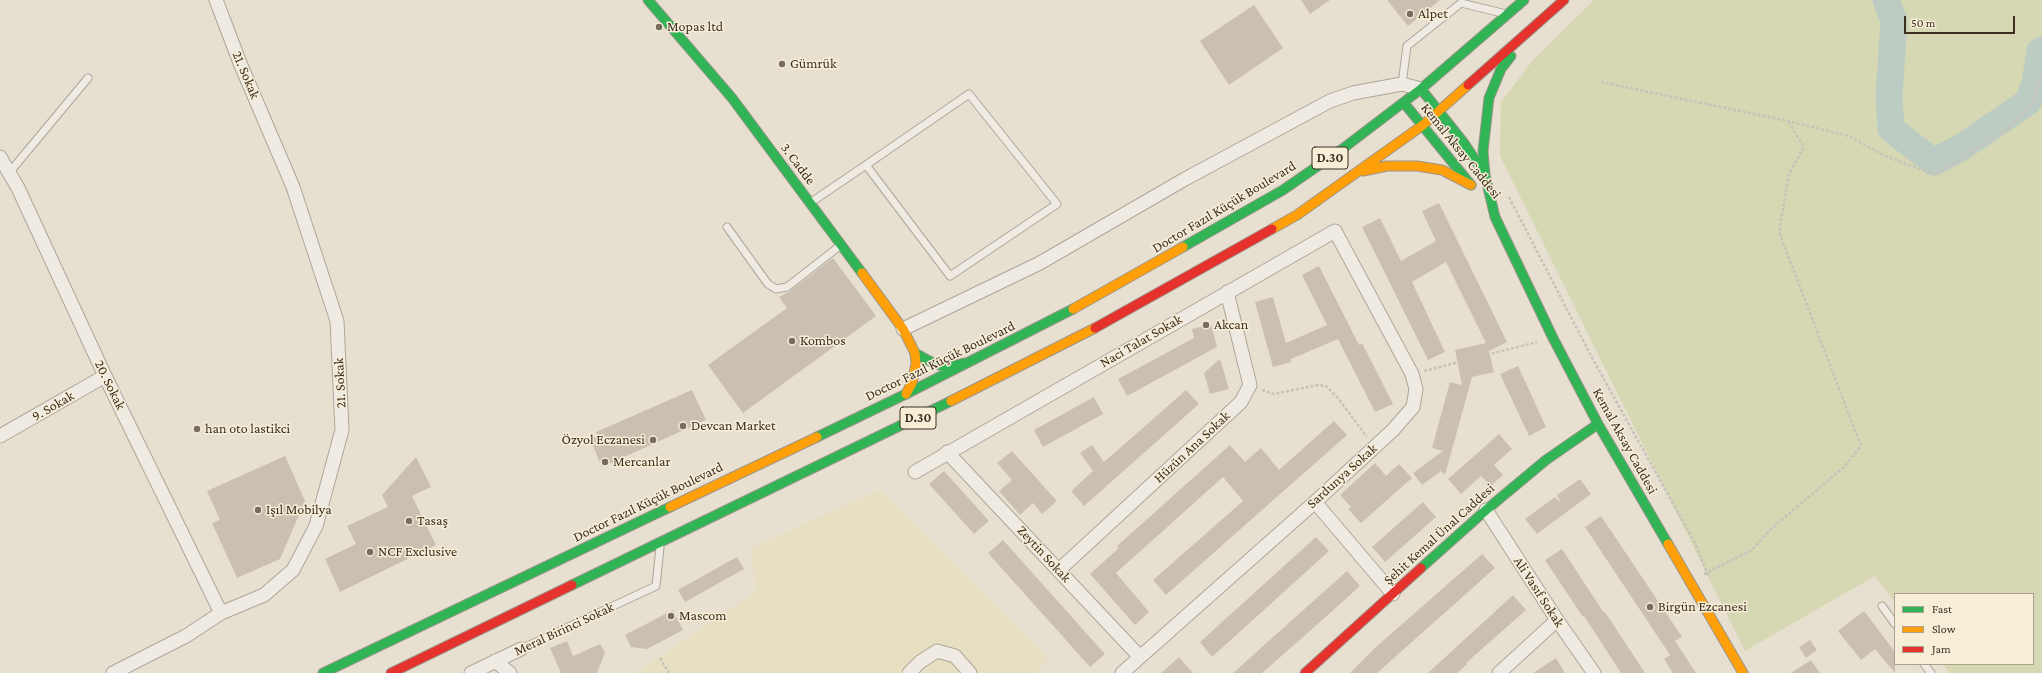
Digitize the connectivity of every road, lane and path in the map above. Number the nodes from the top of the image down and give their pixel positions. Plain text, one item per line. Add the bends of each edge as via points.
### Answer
1 (216, 0) edge
2 (1524, 0) edge
3 (1564, 0) edge
4 (652, 2) edge
5 (1508, 14) junction
6 (1526, 34) junction
7 (2042, 77) edge
8 (88, 78) dead end
9 (1601, 82) dead end
10 (1402, 84) junction
11 (1421, 89) junction
12 (1404, 103) junction
13 (1439, 111) junction
14 (1788, 121) junction
15 (1423, 125) junction
16 (0, 157) edge
17 (866, 165) junction
18 (1358, 172) junction
19 (10, 173) junction
20 (1485, 175) junction
21 (1476, 191) junction
22 (1508, 196) dead end
23 (810, 203) junction
24 (1495, 216) junction
25 (727, 227) dead end
26 (1335, 231) joint
27 (841, 245) junction
28 (1227, 292) junction
29 (903, 329) junction
30 (1553, 338) junction
31 (915, 353) junction
32 (969, 362) junction
33 (1412, 374) junction
34 (105, 376) junction
35 (1250, 385) junction
36 (906, 394) junction
37 (1598, 424) junction
38 (2, 430) edge
39 (1374, 447) junction
40 (947, 452) junction
41 (914, 472) dead end
42 (1315, 502) junction
43 (1486, 510) junction
44 (660, 543) junction
45 (1059, 570) junction
46 (1707, 573) junction
47 (1710, 581) dead end
48 (1690, 582) junction
49 (1393, 594) junction
50 (1882, 606) dead end
51 (221, 612) junction
52 (1557, 620) junction
53 (1894, 623) edge
54 (522, 649) joint
55 (1140, 657) junction
56 (660, 658) dead end
57 (495, 661) junction
58 (1925, 665) edge
59 (113, 673) edge
60 (323, 673) edge
61 (391, 673) edge
62 (471, 673) edge
63 (510, 673) edge
64 (669, 673) edge
65 (909, 673) edge
66 (970, 673) edge
67 (1122, 673) edge
68 (1305, 673) edge
69 (1499, 673) edge
70 (1594, 673) edge
71 (1743, 673) edge
72 (1931, 673) edge

1 - 51 street, 21. Sokak via 293,187 337,321 342,430 316,526 293,570 264,595
2 - 5 main road, Doctor Fazıl Küçük Boulevard / D.30
3 - 6 main road, D.30
4 - 23 main road, 3. Cadde via 732,98
5 - 10 lane via 1461,3 1407,46
5 - 11 main road, Doctor Fazıl Küçük Boulevard / D.30
6 - 13 main road, D.30
6 - 20 main road via 1501,70 1488,98 1483,151
7 - 14 path via 2032,102 2009,128 1935,175 1883,155 1849,136
8 - 19 lane
9 - 14 path
10 - 11 street
10 - 29 street via 1353,93 1330,101 1185,179 1040,263
11 - 12 main road, Doctor Fazıl Küçük Boulevard / D.30
11 - 13 main road, Kemal Aksay Caddesi
12 - 15 main road, Kemal Aksay Caddesi
12 - 32 main road, Doctor Fazıl Küçük Boulevard / D.30 via 1283,190 1098,296
13 - 15 main road, D.30
13 - 20 main road, Kemal Aksay Caddesi
14 - 46 path via 1804,147 1789,174 1779,232 1861,446 1845,466 1770,530 1752,550
15 - 18 main road, D.30
15 - 21 main road, Kemal Aksay Caddesi
16 - 19 street, 20. Sokak
17 - 17 lane via 969,94 1057,204 950,276
17 - 23 lane
18 - 21 main road via 1387,166 1417,166 1442,170
18 - 44 main road, D.30 via 1296,215 1103,324 910,422
19 - 34 street, 20. Sokak
20 - 24 main road, Kemal Aksay Caddesi
21 - 24 main road, Kemal Aksay Caddesi
22 - 46 path via 1591,356 1695,543
23 - 27 main road, 3. Cadde
24 - 30 main road, Kemal Aksay Caddesi
25 - 27 lane via 768,284 776,289 786,287
26 - 28 street, Naci Talat Sokak
26 - 33 street, Sardunya Sokak
27 - 29 main road, 3. Cadde
28 - 35 street
28 - 40 street, Naci Talat Sokak
29 - 31 main road, 3. Cadde
30 - 33 path
30 - 37 main road, Kemal Aksay Caddesi
31 - 32 main road via 935,364 948,367
31 - 36 main road via 915,373
32 - 36 main road, Doctor Fazıl Küçük Boulevard / D.30
33 - 39 street, Sardunya Sokak via 1416,389 1413,407 1394,430
34 - 38 street, 9. Sokak
34 - 51 street, 20. Sokak
35 - 39 path via 1274,394 1317,385 1326,386
35 - 45 street, Hüzün Ana Sokak via 1241,402
36 - 60 main road, Doctor Fazıl Küçük Boulevard / D.30
37 - 43 main road, Şehit Kemal Ünal Caddesi via 1546,460
37 - 48 main road, Kemal Aksay Caddesi
39 - 42 street, Sardunya Sokak
40 - 41 street
40 - 45 street, Zeytin Sokak
42 - 49 street
42 - 55 street, Sardunya Sokak
43 - 49 main road, Şehit Kemal Ünal Caddesi
43 - 52 street, Ali Vasıf Sokak
44 - 54 lane, Meral Birinci Sokak via 656,586
44 - 61 main road, D.30
45 - 55 street, Zeytin Sokak
46 - 47 path
46 - 48 path
48 - 71 main road, Kemal Aksay Caddesi
49 - 68 main road, Şehit Kemal Ünal Caddesi
50 - 53 lane
51 - 59 street, 21. Sokak via 186,636
52 - 69 street
52 - 70 street, Ali Vasıf Sokak
54 - 57 street, Meral Birinci Sokak
55 - 67 street, Sardunya Sokak
56 - 64 path
57 - 62 street, Meral Birinci Sokak
57 - 63 street
58 - 72 lane
65 - 66 street via 936,650 955,656

